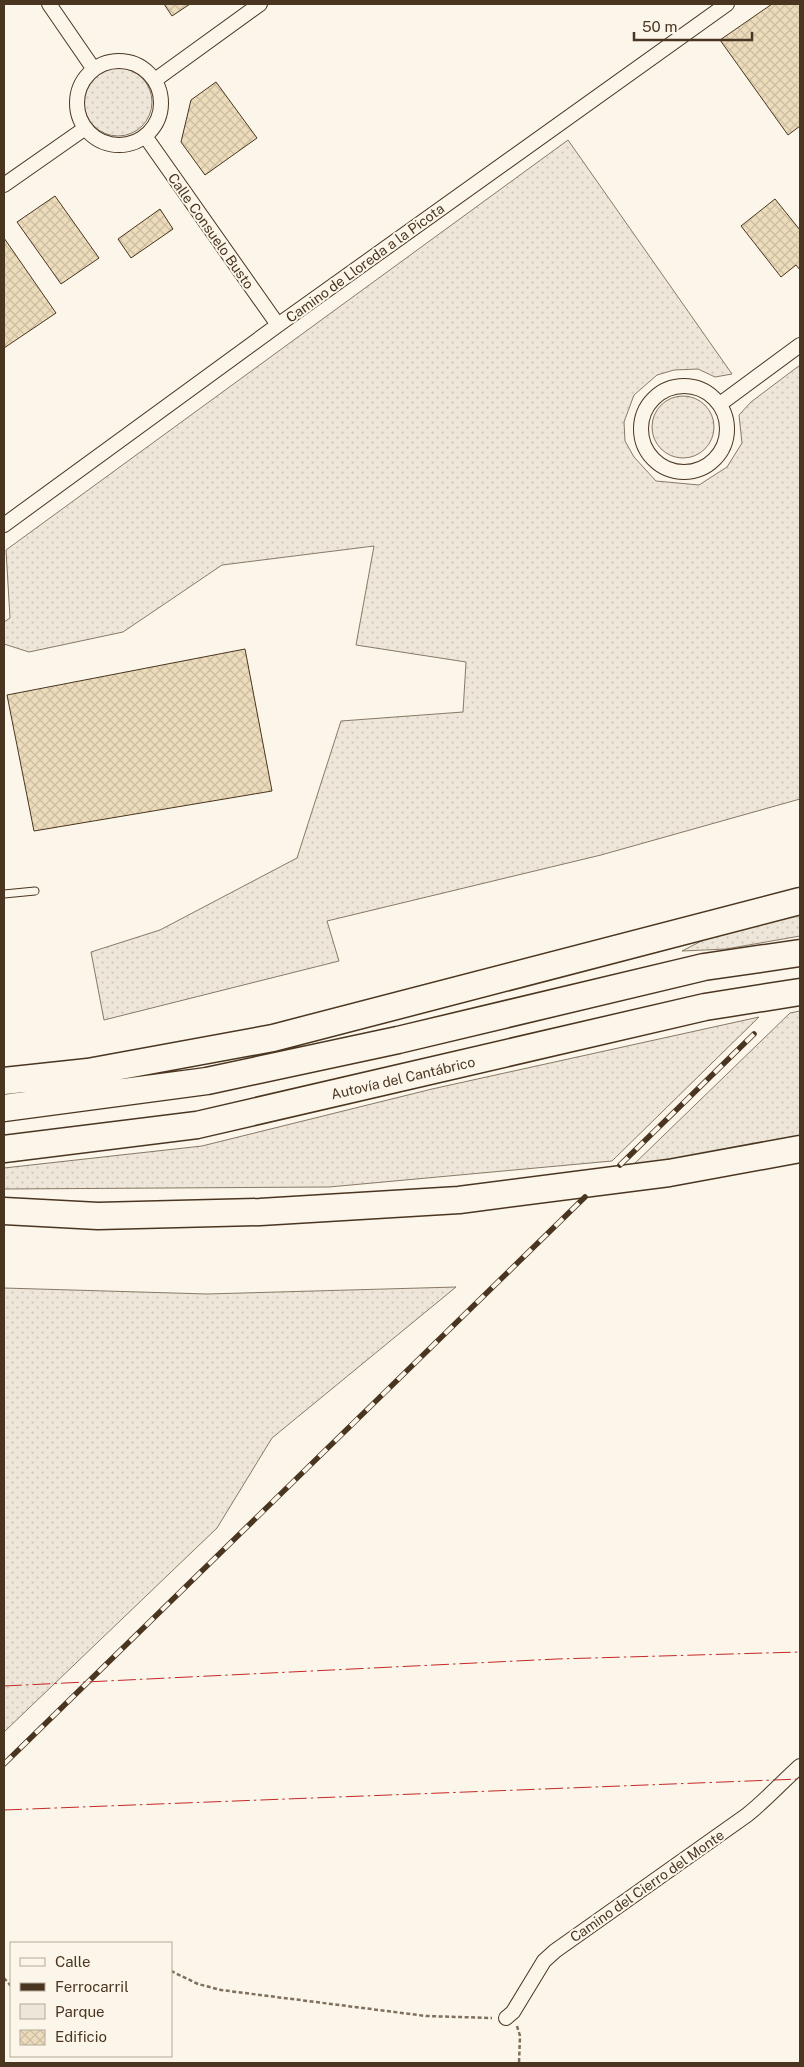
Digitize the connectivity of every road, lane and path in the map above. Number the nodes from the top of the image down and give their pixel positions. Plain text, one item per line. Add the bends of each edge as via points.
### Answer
1 (49, 4) edge
2 (260, 4) edge
3 (727, 4) edge
4 (93, 68) junction
5 (154, 80) junction
6 (84, 128) junction
7 (145, 136) junction
8 (4, 185) edge
9 (278, 325) junction
10 (800, 345) edge
11 (720, 404) junction
12 (4, 525) edge
13 (35, 891) dead end
14 (4, 894) edge
15 (800, 901) edge
16 (800, 953) edge
17 (800, 992) edge
18 (4, 1081) edge
19 (4, 1108) edge
20 (800, 1148) edge
21 (4, 1149) edge
22 (4, 1211) edge
23 (800, 1766) edge
24 (172, 1971) edge
25 (506, 2018) junction
26 (519, 2063) edge

1 - 4 street
2 - 5 street
3 - 9 street, Camino de Lloreda a la Picota
4 - 5 street via 106,62 126,61 145,70
4 - 6 street via 84,78 77,97 78,116
5 - 7 street via 160,91 161,104 154,127
6 - 7 street via 106,144 133,143
6 - 8 street
7 - 9 street, Calle Consuelo Busto
9 - 12 street, Camino de Lloreda a la Picota
10 - 11 street
11 - 11 street via 710,394 691,387 670,388 658,395 643,417 641,431 651,456 662,466 690,472 716,458 728,432
13 - 14 lane
15 - 18 highway via 273,1038 88,1072
16 - 19 highway via 704,967 398,1040 207,1081
17 - 21 highway, Autovía del Cantábrico via 705,1007 198,1125
20 - 22 highway via 669,1173 459,1200 251,1212 98,1216
23 - 25 street, Camino del Cierro del Monte via 763,1803 555,1951
24 - 25 path via 198,1984 221,1990 426,2016
25 - 26 path via 518,2028

